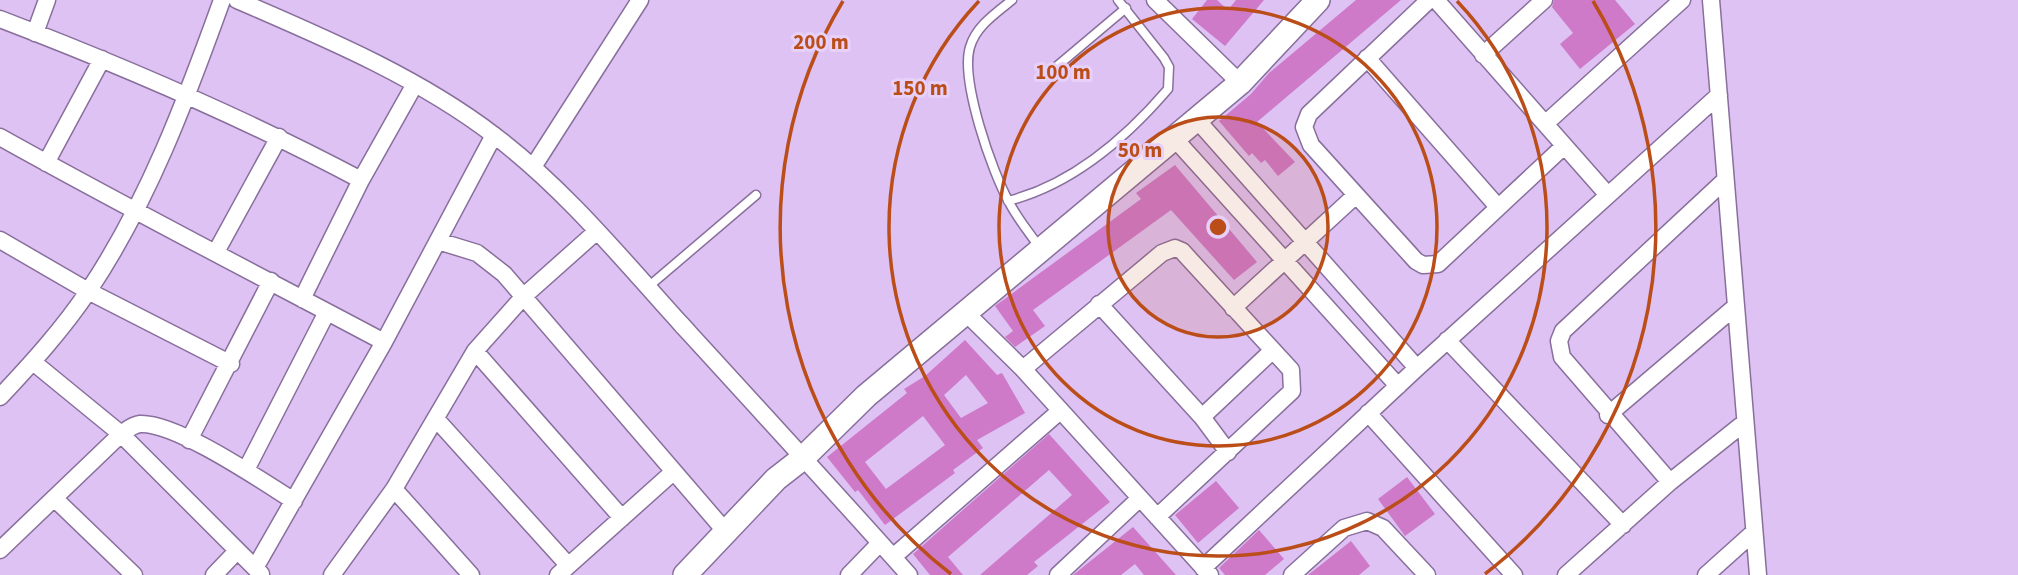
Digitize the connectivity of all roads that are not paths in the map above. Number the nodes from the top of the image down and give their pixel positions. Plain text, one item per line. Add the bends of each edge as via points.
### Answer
1 (47, 0) edge
2 (222, 0) edge
3 (237, 0) edge
4 (640, 0) edge
5 (1012, 0) edge
6 (1118, 0) edge
7 (1155, 0) edge
8 (1318, 0) edge
9 (1429, 0) edge
10 (1436, 0) edge
11 (1544, 0) edge
12 (1682, 0) edge
13 (1711, 0) edge
14 (1126, 8) junction
15 (0, 19) edge
16 (35, 33) junction
17 (1483, 55) junction
18 (1367, 58) junction
19 (102, 59) junction
20 (1050, 72) dead end
21 (1240, 83) junction
22 (415, 84) junction
23 (1719, 95) junction
24 (187, 96) junction
25 (1196, 121) junction
26 (1546, 123) junction
27 (494, 135) junction
28 (0, 137) edge
29 (279, 137) junction
30 (1174, 138) junction
31 (1564, 146) junction
32 (46, 163) junction
33 (533, 167) junction
34 (361, 180) junction
35 (1723, 182) junction
36 (1607, 194) junction
37 (756, 195) dead end
38 (1356, 195) junction
39 (1008, 201) junction
40 (1498, 207) junction
41 (135, 213) junction
42 (597, 231) junction
43 (0, 240) edge
44 (438, 241) junction
45 (1302, 243) junction
46 (1040, 249) junction
47 (216, 253) junction
48 (1284, 260) junction
49 (271, 281) junction
50 (648, 287) junction
51 (88, 291) junction
52 (524, 296) junction
53 (302, 299) junction
54 (1100, 304) junction
55 (1735, 306) junction
56 (1233, 308) junction
57 (964, 311) junction
58 (327, 312) junction
59 (1447, 340) junction
60 (384, 342) junction
61 (1272, 351) junction
62 (475, 352) junction
63 (33, 362) junction
64 (230, 364) junction
65 (1416, 368) junction
66 (1023, 369) junction
67 (1398, 386) junction
68 (0, 397) edge
69 (1060, 411) junction
70 (1368, 414) junction
71 (1608, 415) junction
72 (1202, 417) junction
73 (437, 420) junction
74 (1744, 423) junction
75 (121, 434) junction
76 (189, 440) junction
77 (1228, 452) junction
78 (803, 458) junction
79 (246, 471) junction
80 (672, 472) junction
81 (1670, 482) junction
82 (394, 489) junction
83 (54, 498) junction
84 (1139, 499) junction
85 (295, 501) junction
86 (622, 517) junction
87 (1157, 517) junction
88 (1623, 525) junction
89 (726, 532) junction
90 (1754, 532) junction
91 (880, 543) junction
92 (0, 550) edge
93 (236, 552) junction
94 (893, 557) junction
95 (563, 570) edge
96 (1206, 571) edge
97 (259, 572) edge
98 (463, 572) edge
99 (339, 573) edge
100 (134, 575) edge
101 (214, 575) edge
102 (685, 575) edge
103 (704, 575) edge
104 (849, 575) edge
105 (909, 575) edge
106 (1058, 575) edge
107 (1292, 575) edge
108 (1427, 575) edge
109 (1514, 575) edge
110 (1566, 575) edge
111 (1706, 575) edge
112 (1758, 575) edge

1 - 16 street
2 - 24 street
3 - 22 street
4 - 33 street
5 - 39 lane via 976,33 968,75 976,113
6 - 14 lane
7 - 21 street
8 - 21 main road
9 - 18 street
10 - 17 street
11 - 17 street
12 - 26 street
13 - 23 street
14 - 20 lane
14 - 39 lane via 1169,67 1168,89 1110,145 1058,184
15 - 16 street
16 - 19 street
17 - 26 street
18 - 38 street via 1309,114 1304,127 1311,145
18 - 40 street
19 - 24 street
19 - 32 street
21 - 25 main road
22 - 27 street
22 - 34 street
23 - 35 street
23 - 36 street
24 - 29 street
24 - 41 street
25 - 30 main road
25 - 45 street
26 - 31 street
27 - 33 street
27 - 44 street
28 - 32 street
29 - 34 street
29 - 47 street
30 - 46 main road
30 - 48 street
31 - 36 street
31 - 40 street
32 - 41 street
33 - 42 street
34 - 53 street
35 - 55 street
35 - 71 street via 1563,331 1559,341 1562,357
36 - 59 street
37 - 50 lane
38 - 40 street via 1416,261 1430,266 1438,264
38 - 45 street
39 - 46 lane
41 - 47 street
41 - 51 street
42 - 50 street
42 - 52 street
43 - 51 street
44 - 52 street via 490,260
44 - 60 street
45 - 48 street
45 - 65 street
46 - 57 main road
47 - 49 street
48 - 56 street
48 - 67 street
49 - 53 street
49 - 64 street
50 - 78 street
51 - 63 street
51 - 64 street
52 - 62 street
52 - 80 street
53 - 58 street
54 - 56 street via 1162,253 1175,248
54 - 66 street
54 - 72 street
55 - 71 street
55 - 74 street
56 - 61 street
57 - 66 street
57 - 78 main road
58 - 60 street
58 - 79 street
59 - 65 street
59 - 88 street
60 - 85 street
61 - 72 street
61 - 77 street via 1291,370 1292,391
62 - 73 street
62 - 86 street
63 - 68 street
63 - 75 street
64 - 76 street
65 - 67 street
66 - 69 street
67 - 70 street
69 - 84 street
69 - 94 street
70 - 96 street
70 - 109 street
71 - 81 street
72 - 77 street
73 - 82 street
73 - 95 street
74 - 81 street
74 - 90 street
75 - 76 street via 143,424
75 - 83 street
75 - 93 street
76 - 79 street
77 - 87 street
78 - 89 main road via 776,479
78 - 91 street
78 - 103 main road via 789,488
79 - 85 street
80 - 86 street
80 - 89 street
81 - 88 street
82 - 98 street
82 - 99 street
83 - 92 street
83 - 100 street
84 - 87 street
84 - 106 street
85 - 97 street
86 - 95 street
87 - 96 street
88 - 110 street
89 - 102 main road
90 - 111 street
90 - 112 street
91 - 94 street
91 - 104 street
93 - 97 street
93 - 101 street
94 - 105 street
107 - 108 street via 1344,528 1367,521 1382,528

